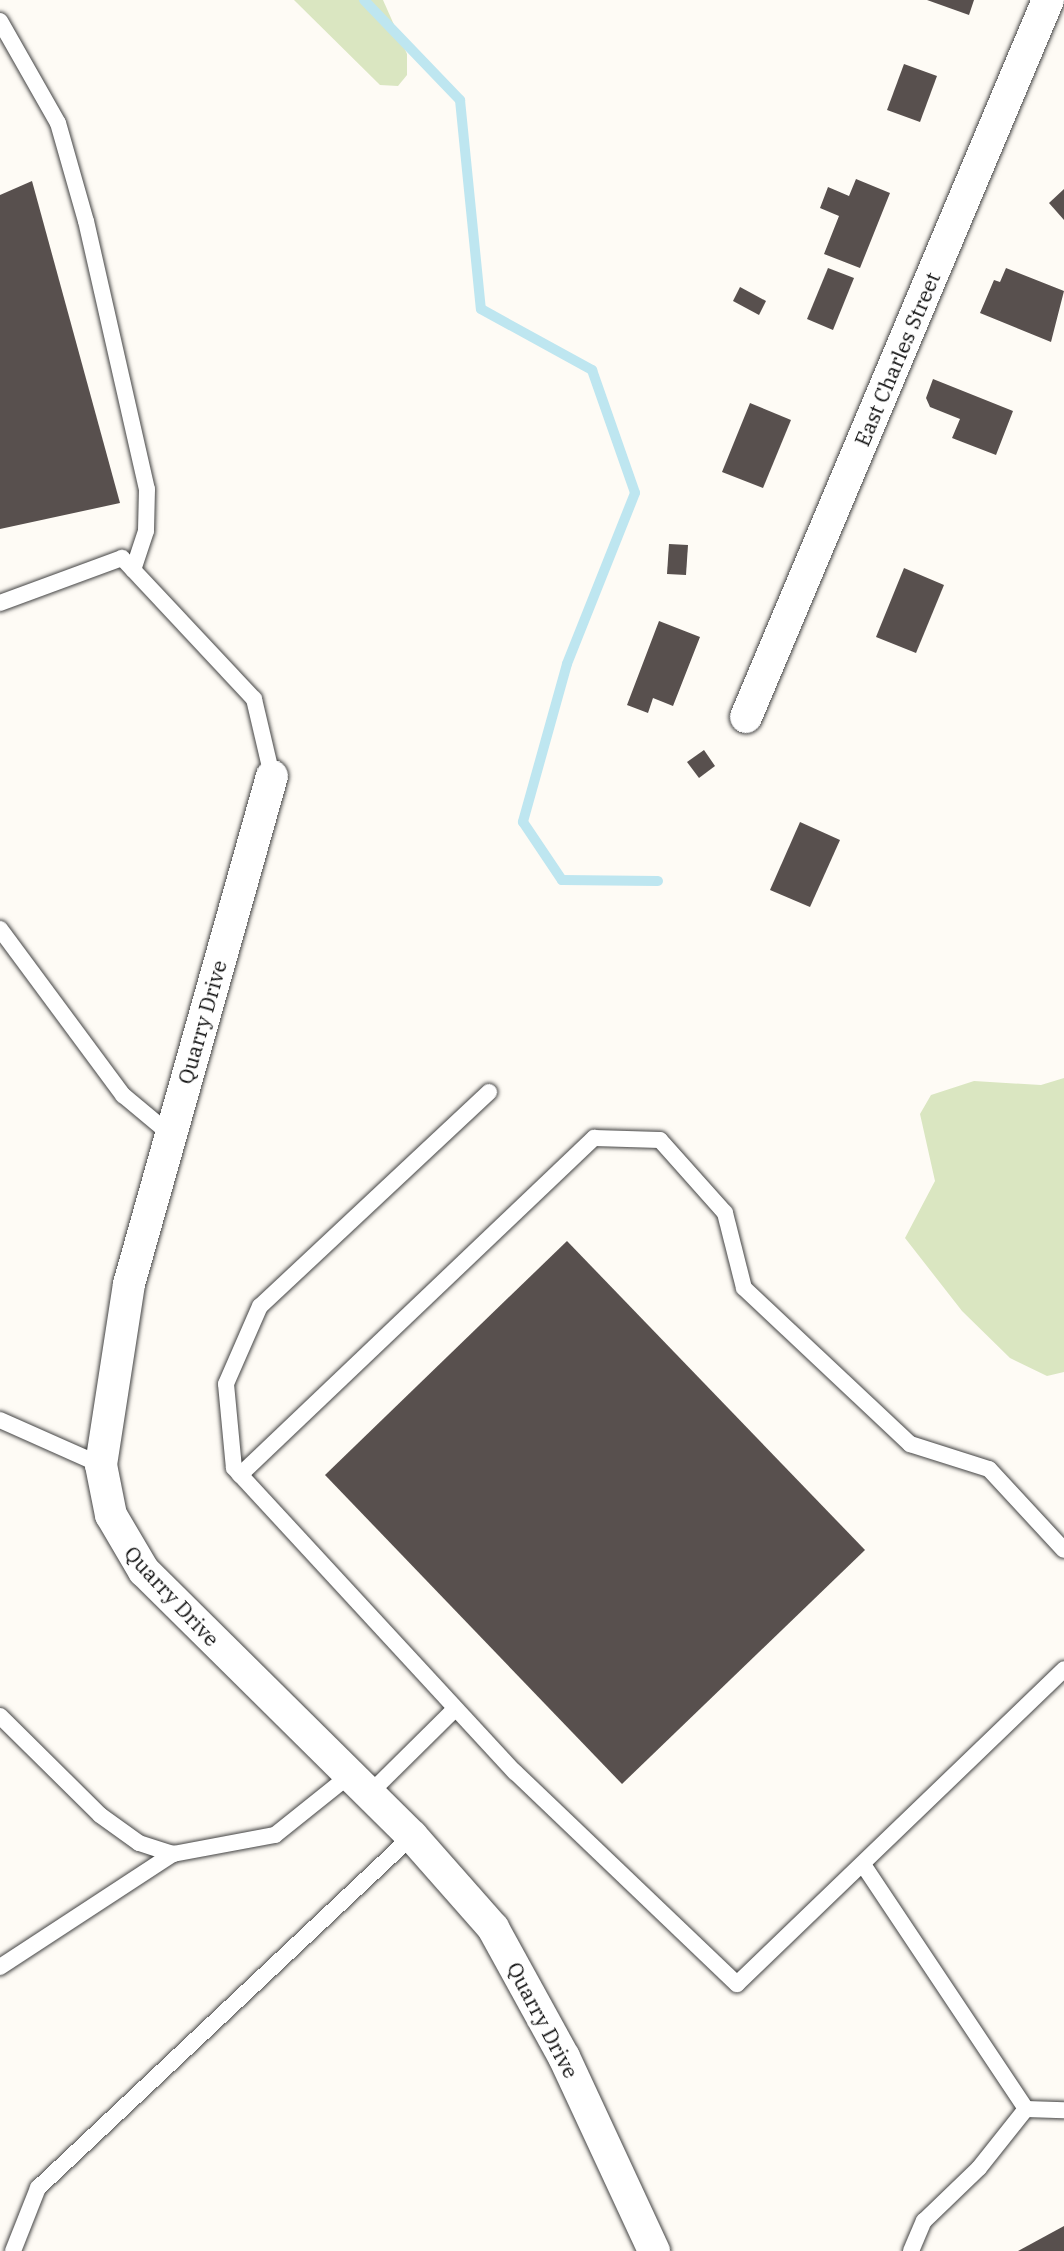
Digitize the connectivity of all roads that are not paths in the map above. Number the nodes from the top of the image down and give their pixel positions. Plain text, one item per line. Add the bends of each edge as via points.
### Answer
1 (1048, 0) edge
2 (0, 21) edge
3 (133, 570) junction
4 (0, 603) edge
5 (746, 718) dead end
6 (272, 776) joint
7 (0, 929) edge
8 (489, 1092) dead end
9 (171, 1135) junction
10 (0, 1420) edge
11 (101, 1465) junction
12 (240, 1475) junction
13 (1064, 1550) edge
14 (1064, 1669) edge
15 (455, 1709) junction
16 (0, 1716) edge
17 (360, 1785) junction
18 (412, 1836) junction
19 (173, 1854) junction
20 (864, 1866) junction
21 (0, 1967) edge
22 (1026, 2109) junction
23 (1064, 2110) edge
24 (13, 2251) edge
25 (654, 2251) edge
26 (911, 2251) edge

1 - 5 street, East Charles Street
2 - 3 lane via 58,123 86,221 147,489 146,531
3 - 4 lane via 122,558
3 - 6 lane via 254,699
6 - 9 street, Quarry Drive
7 - 9 lane via 123,1095
8 - 12 lane via 260,1306 226,1384 234,1468
9 - 11 street, Quarry Drive via 129,1284
10 - 11 lane
11 - 17 street, Quarry Drive via 122,1543 144,1572
12 - 13 lane via 594,1138 660,1140 725,1213 744,1288 910,1444 989,1469
12 - 15 lane
14 - 20 lane
15 - 17 lane
15 - 20 lane via 737,1984
16 - 19 lane via 100,1815 139,1843
17 - 18 street, Quarry Drive
17 - 19 lane via 275,1835
18 - 24 lane via 38,2188
18 - 25 street, Quarry Drive via 493,1928 564,2057
19 - 21 lane
20 - 22 lane
22 - 23 lane
22 - 26 lane via 979,2168 924,2221

